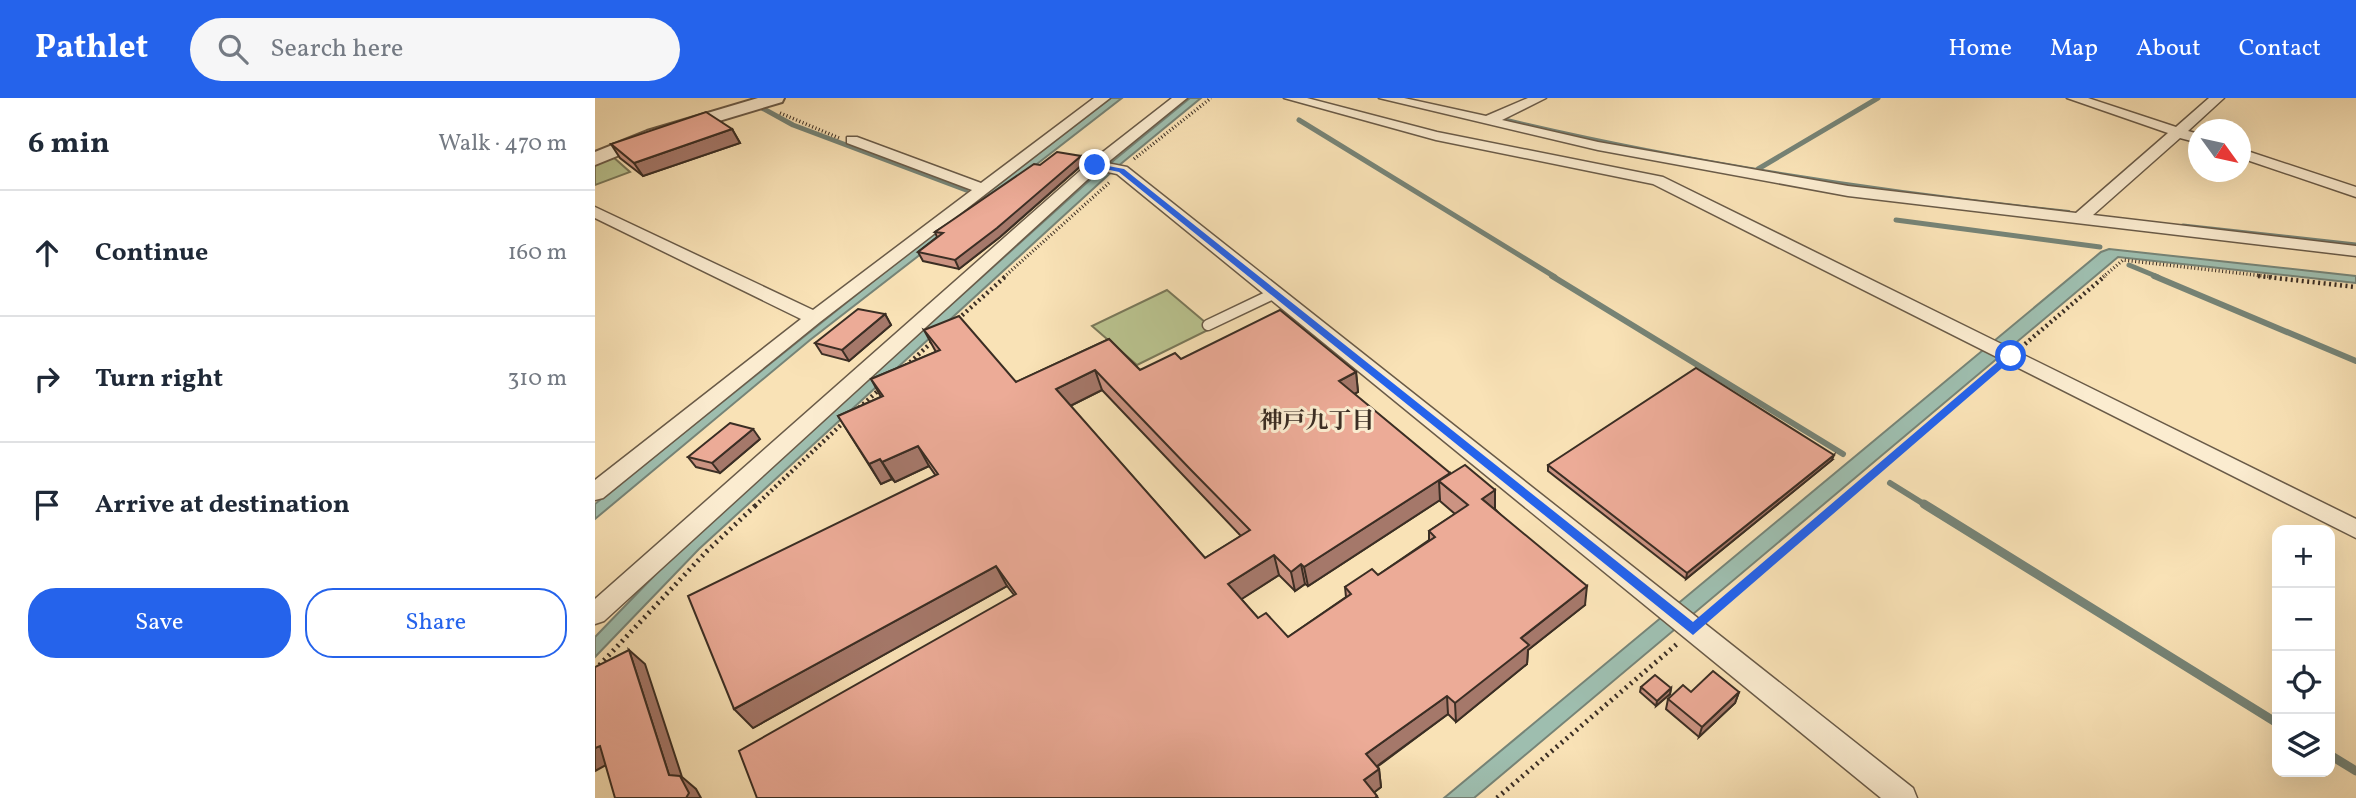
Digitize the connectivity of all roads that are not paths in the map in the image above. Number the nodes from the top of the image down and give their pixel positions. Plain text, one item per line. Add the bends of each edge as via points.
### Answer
1 (1103, 98) edge
2 (1180, 98) edge
3 (1291, 98) edge
4 (1386, 98) edge
5 (1539, 98) edge
6 (2074, 98) edge
7 (2217, 98) edge
8 (768, 100) edge
9 (1490, 120) junction
10 (2178, 133) junction
11 (2188, 136) edge
12 (852, 140) road end
13 (2251, 156) edge
14 (1665, 158) junction
15 (595, 159) edge
16 (1109, 168) junction
17 (1658, 180) junction
18 (982, 189) junction
19 (2356, 192) edge
20 (595, 212) edge
21 (2079, 219) junction
22 (2356, 251) edge
23 (1275, 293) junction
24 (814, 318) junction
25 (1208, 325) dead end
26 (595, 492) edge
27 (2356, 529) edge
28 (595, 614) edge
29 (1903, 798) edge

1 - 18 street
2 - 16 street
3 - 17 street via 1436,136
4 - 9 street
5 - 9 street
6 - 10 street
7 - 10 street
8 - 15 street via 653,135
9 - 14 street
10 - 11 street
10 - 21 street
12 - 18 street
13 - 19 street
14 - 17 street
14 - 21 street via 1848,191
16 - 23 street
16 - 28 street
17 - 27 street
18 - 24 street
20 - 24 street
21 - 22 street
23 - 25 lane
23 - 29 street
24 - 26 street

